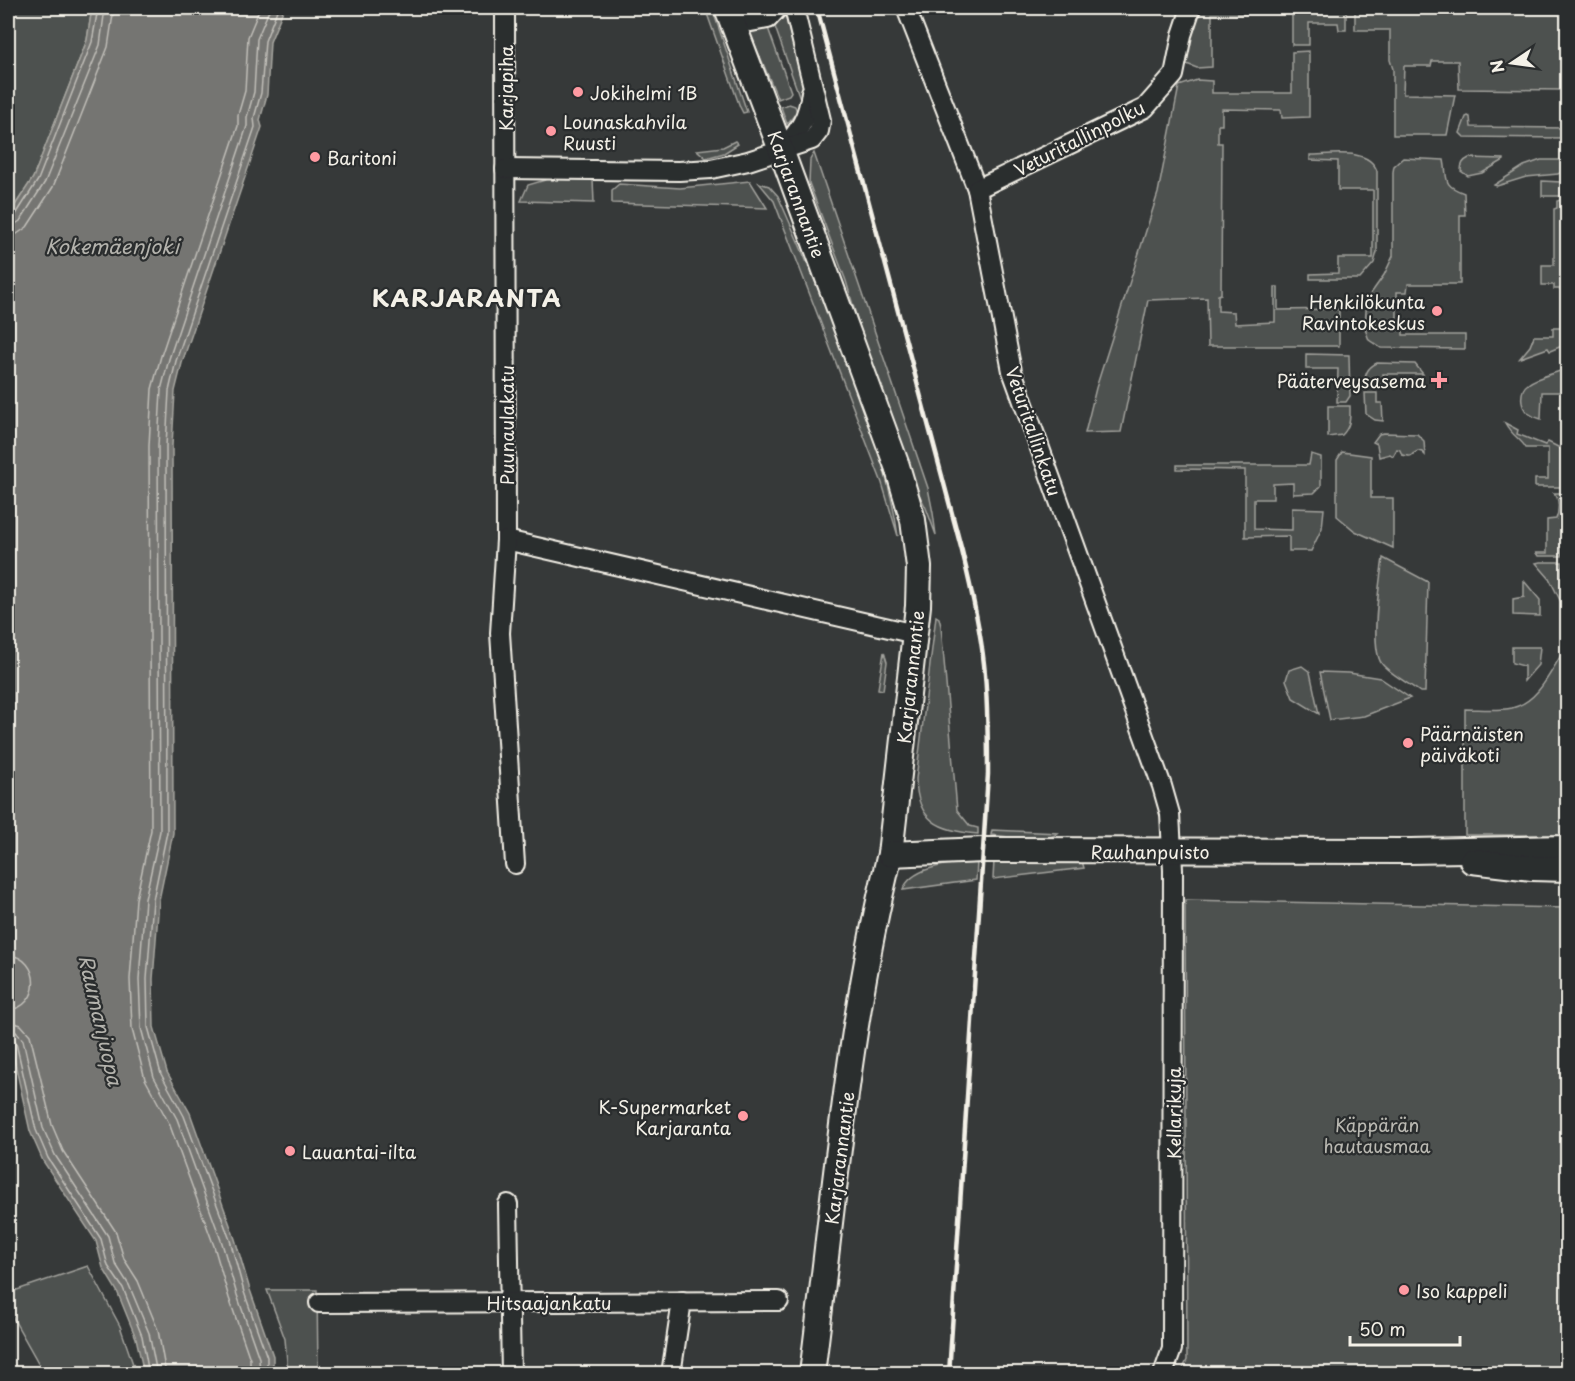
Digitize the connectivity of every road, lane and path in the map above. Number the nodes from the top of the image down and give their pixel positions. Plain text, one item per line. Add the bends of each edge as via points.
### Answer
1 (505, 8) edge
2 (778, 8) edge
3 (794, 8) edge
4 (906, 8) edge
5 (1191, 8) edge
6 (729, 14) edge
7 (781, 150) junction
8 (505, 169) junction
9 (977, 189) junction
10 (506, 540) junction
11 (915, 634) junction
12 (1568, 848) edge
13 (1173, 851) junction
14 (1410, 851) junction
15 (890, 854) junction
16 (515, 864) dead end
17 (1568, 869) edge
18 (508, 1204) dead end
19 (682, 1301) junction
20 (779, 1301) dead end
21 (318, 1303) dead end
22 (510, 1303) junction
23 (511, 1374) edge
24 (671, 1374) edge
25 (812, 1374) edge
26 (1163, 1374) edge

1 - 8 street, Karjapiha
2 - 6 street via 768,19 751,22
3 - 7 street via 821,120 812,140
4 - 9 street, Veturitallinkatu
5 - 9 street, Veturitallinpolku via 1174,75 1145,108
6 - 7 main road, Karjarannantie
7 - 8 street via 730,165 690,170
7 - 11 main road, Karjarannantie via 897,466 913,520 919,567
8 - 10 street, Puunaulakatu
9 - 13 street, Veturitallinkatu via 1012,371 1162,786 1170,814
10 - 11 street
10 - 16 street, Puunaulakatu via 500,633
11 - 15 main road, Karjarannantie
12 - 14 main road, Rauhanpuisto
13 - 14 main road, Rauhanpuisto
13 - 15 main road, Rauhanpuisto via 983,850
13 - 26 street, Kellarikuja via 1172,1348
14 - 17 main road, Rauhanpuisto via 1502,866
15 - 25 main road, Karjarannantie via 858,1020
18 - 22 street
19 - 20 street, Hitsaajankatu
19 - 22 street, Hitsaajankatu
19 - 24 street
21 - 22 street, Hitsaajankatu
22 - 23 street

